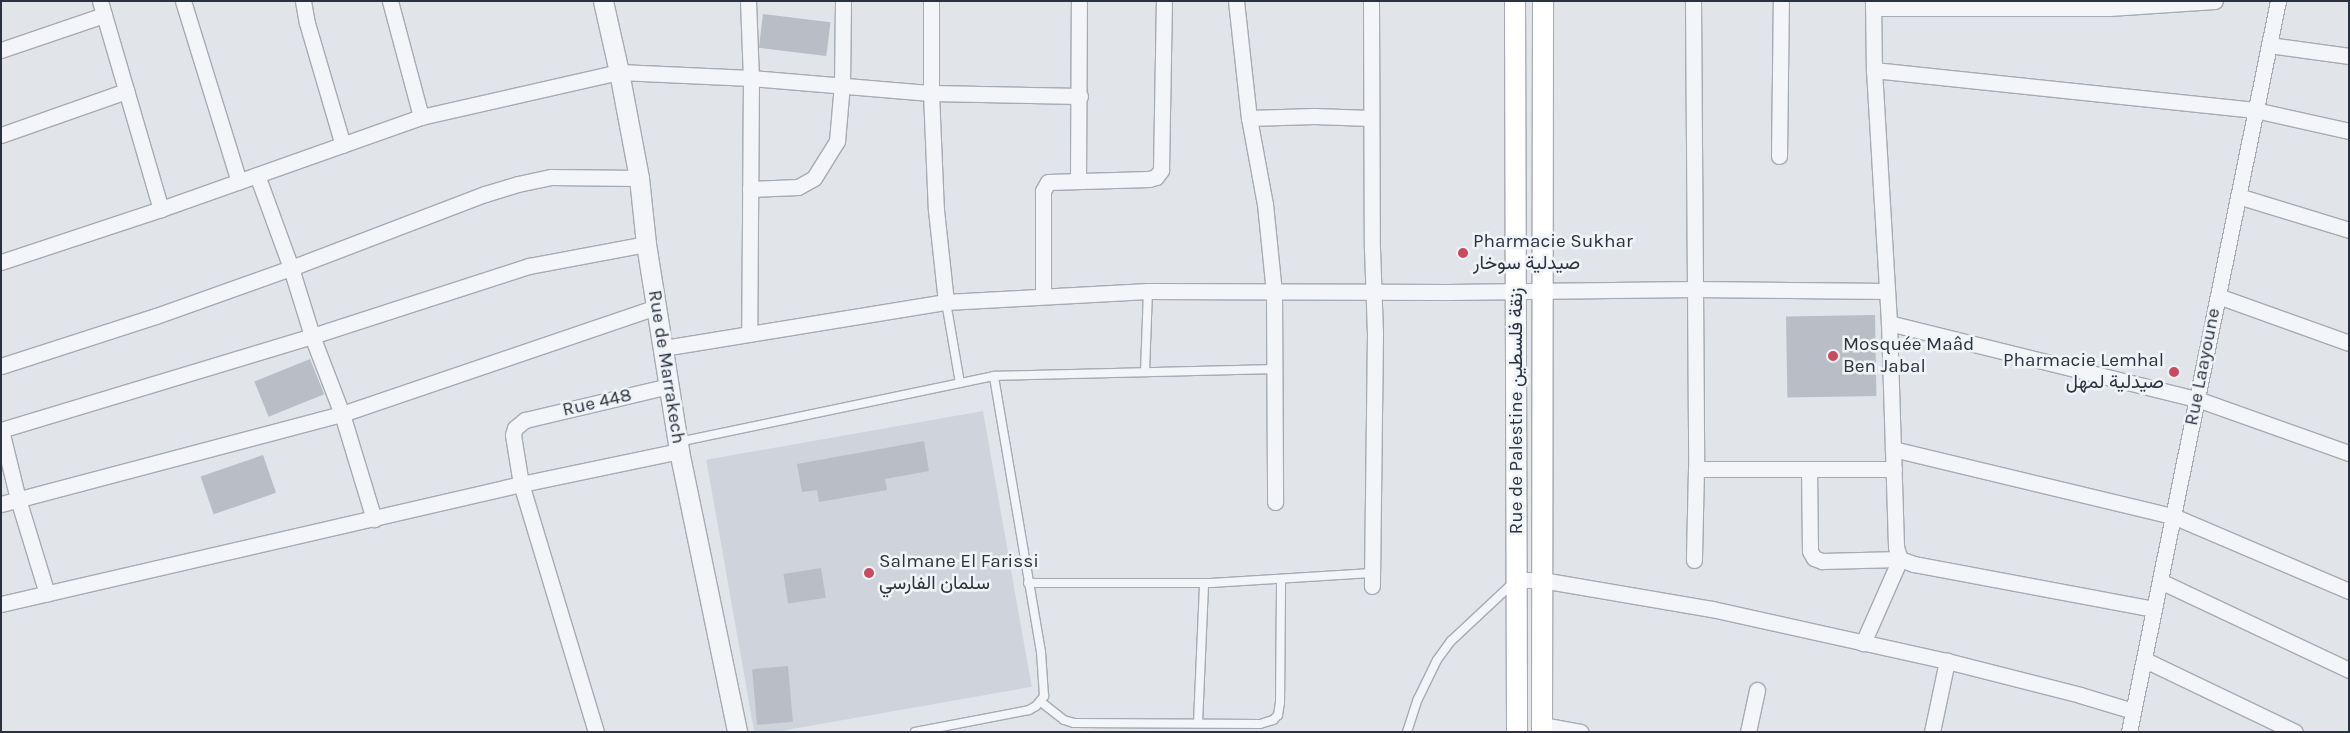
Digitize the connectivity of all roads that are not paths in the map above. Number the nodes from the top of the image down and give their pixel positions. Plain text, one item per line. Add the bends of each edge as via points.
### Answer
1 (183, 1) edge
2 (303, 1) edge
3 (390, 1) edge
4 (603, 1) edge
5 (748, 1) edge
6 (843, 1) edge
7 (930, 1) edge
8 (1078, 1) edge
9 (1164, 1) edge
10 (1236, 1) edge
11 (1371, 1) edge
12 (1515, 1) edge
13 (1543, 1) edge
14 (1693, 1) edge
15 (1781, 1) edge
16 (2215, 1) edge
17 (2278, 1) edge
18 (1873, 5) edge
19 (102, 8) edge
20 (2269, 45) junction
21 (1, 50) edge
22 (2349, 56) edge
23 (1874, 70) junction
24 (619, 72) junction
25 (751, 78) junction
26 (842, 84) junction
27 (126, 91) junction
28 (931, 93) junction
29 (1080, 96) junction
30 (2256, 110) junction
31 (421, 117) junction
32 (1249, 118) junction
33 (1370, 118) junction
34 (2349, 131) edge
35 (1, 135) edge
36 (343, 144) junction
37 (1779, 156) dead end
38 (258, 175) junction
39 (638, 178) junction
40 (1078, 180) junction
41 (239, 182) junction
42 (750, 189) junction
43 (2238, 196) junction
44 (161, 209) junction
45 (2349, 230) edge
46 (646, 244) junction
47 (1, 262) edge
48 (291, 268) junction
49 (1694, 289) junction
50 (1148, 291) junction
51 (1887, 291) junction
52 (1274, 292) junction
53 (1373, 292) junction
54 (1516, 292) junction
55 (1542, 292) junction
56 (1043, 296) junction
57 (2218, 296) junction
58 (946, 302) junction
59 (657, 307) junction
60 (1889, 323) junction
61 (749, 333) junction
62 (312, 336) junction
63 (2349, 343) edge
64 (664, 348) junction
65 (1, 366) edge
66 (1273, 369) junction
67 (1145, 372) junction
68 (994, 376) junction
69 (960, 383) junction
70 (669, 386) junction
71 (2197, 399) junction
72 (342, 414) junction
73 (1, 430) edge
74 (679, 447) junction
75 (3, 448) edge
76 (1893, 449) junction
77 (2349, 453) edge
78 (1696, 469) junction
79 (1809, 469) junction
80 (1894, 469) junction
81 (521, 484) junction
82 (18, 499) junction
83 (1275, 502) dead end
84 (1, 504) edge
85 (2173, 516) junction
86 (374, 518) junction
87 (1900, 559) junction
88 (1694, 560) dead end
89 (1281, 580) junction
90 (1372, 580) joint
91 (1517, 580) junction
92 (1542, 580) junction
93 (2160, 581) junction
94 (1028, 583) junction
95 (1204, 583) junction
96 (2349, 591) edge
97 (47, 594) junction
98 (1, 604) edge
99 (2154, 609) junction
100 (1863, 643) junction
101 (2144, 660) junction
102 (1947, 661) junction
103 (2349, 670) edge
104 (1757, 690) dead end
105 (1040, 702) junction
106 (2133, 711) junction
107 (973, 722) junction
108 (1198, 723) junction
109 (1542, 728) edge
110 (596, 732) edge
111 (737, 732) edge
112 (914, 732) edge
113 (974, 732) edge
114 (1407, 732) edge
115 (1518, 732) edge
116 (1580, 732) edge
117 (1748, 732) edge
118 (1932, 732) edge
119 (2129, 732) edge
120 (2295, 732) edge

1 - 41 street
2 - 36 street
3 - 31 street
4 - 24 street, Rue de Marrakech
5 - 25 street
6 - 26 street
7 - 28 street
8 - 29 street
9 - 40 street via 1161,170 1156,177 1149,179
10 - 32 street
11 - 33 street
12 - 54 main road, Rue de Palestine زنقة فلسطين
13 - 55 main road, Rue de Palestine زنقة فلسطين
14 - 49 street
15 - 37 street
16 - 18 street via 2109,8
17 - 20 street, Rue Laayoune
18 - 23 street
19 - 21 street
19 - 27 street
20 - 22 street
20 - 30 street, Rue Laayoune
23 - 30 street
23 - 51 street
24 - 25 street
24 - 31 street
24 - 39 street, Rue de Marrakech
25 - 26 street
25 - 42 street
26 - 28 street
26 - 42 street via 837,141 814,178 798,187
27 - 35 street
27 - 44 street
28 - 29 street
28 - 58 street via 936,210
29 - 40 street
30 - 34 street
30 - 43 street, Rue Laayoune
31 - 36 street
32 - 33 street
32 - 52 street via 1265,204
33 - 53 street
36 - 38 street
38 - 41 street
38 - 48 street
39 - 46 street, Rue de Marrakech
39 - 48 street via 551,177 518,184
40 - 56 street via 1053,180 1044,187
41 - 44 street
42 - 61 street
43 - 45 street
43 - 57 street, Rue Laayoune
44 - 47 street
46 - 59 street, Rue de Marrakech
46 - 62 street via 529,266
48 - 62 street
48 - 65 street
49 - 51 street
49 - 55 street
49 - 78 street
50 - 52 street
50 - 56 street
50 - 67 lane
51 - 60 street
52 - 53 street
52 - 66 street
53 - 54 street
53 - 90 street
54 - 55 street
54 - 91 main road, Rue de Palestine زنقة فلسطين
55 - 92 main road, Rue de Palestine زنقة فلسطين
56 - 58 street
57 - 63 street
57 - 71 street, Rue Laayoune
58 - 61 street
58 - 69 lane
59 - 64 street, Rue de Marrakech
59 - 72 street
60 - 71 street
60 - 76 street
61 - 64 street
62 - 72 street
62 - 73 street
64 - 70 street, Rue de Marrakech
66 - 67 lane
66 - 83 street
67 - 68 lane
68 - 69 lane
68 - 94 lane
69 - 74 lane
70 - 74 street, Rue de Marrakech
70 - 81 street, Rue 448 via 525,420 513,434
71 - 77 street
71 - 85 street, Rue Laayoune
72 - 82 street
72 - 86 street
73 - 75 street
74 - 81 street
74 - 111 street, Rue de Marrakech
75 - 82 street
76 - 80 street
76 - 85 street
78 - 79 street
78 - 88 street
79 - 80 street
79 - 87 street via 1810,551 1814,558 1822,561
80 - 87 street via 1896,547
81 - 86 street
81 - 110 street
82 - 84 street
82 - 97 street
85 - 93 street, Rue Laayoune
85 - 96 street
86 - 97 street
87 - 99 street
87 - 100 street
89 - 90 lane
89 - 95 lane
89 - 108 lane via 1281,695 1278,715 1260,724
91 - 92 street
91 - 114 lane via 1451,641 1418,698
91 - 115 main road, Rue de Palestine زنقة فلسطين
92 - 100 street via 1712,610
92 - 109 main road, Rue de Palestine زنقة فلسطين
93 - 99 street, Rue Laayoune
93 - 103 street
94 - 95 lane
94 - 105 lane via 1044,681 1044,696
95 - 108 lane
97 - 98 street
99 - 101 street, Rue Laayoune
100 - 102 street
101 - 106 street, Rue Laayoune
101 - 120 street
102 - 106 street
102 - 118 street
104 - 117 street
105 - 107 lane via 1028,710
105 - 108 lane via 1064,720 1074,723
106 - 119 street, Rue Laayoune
107 - 112 lane
107 - 113 lane
109 - 116 street

